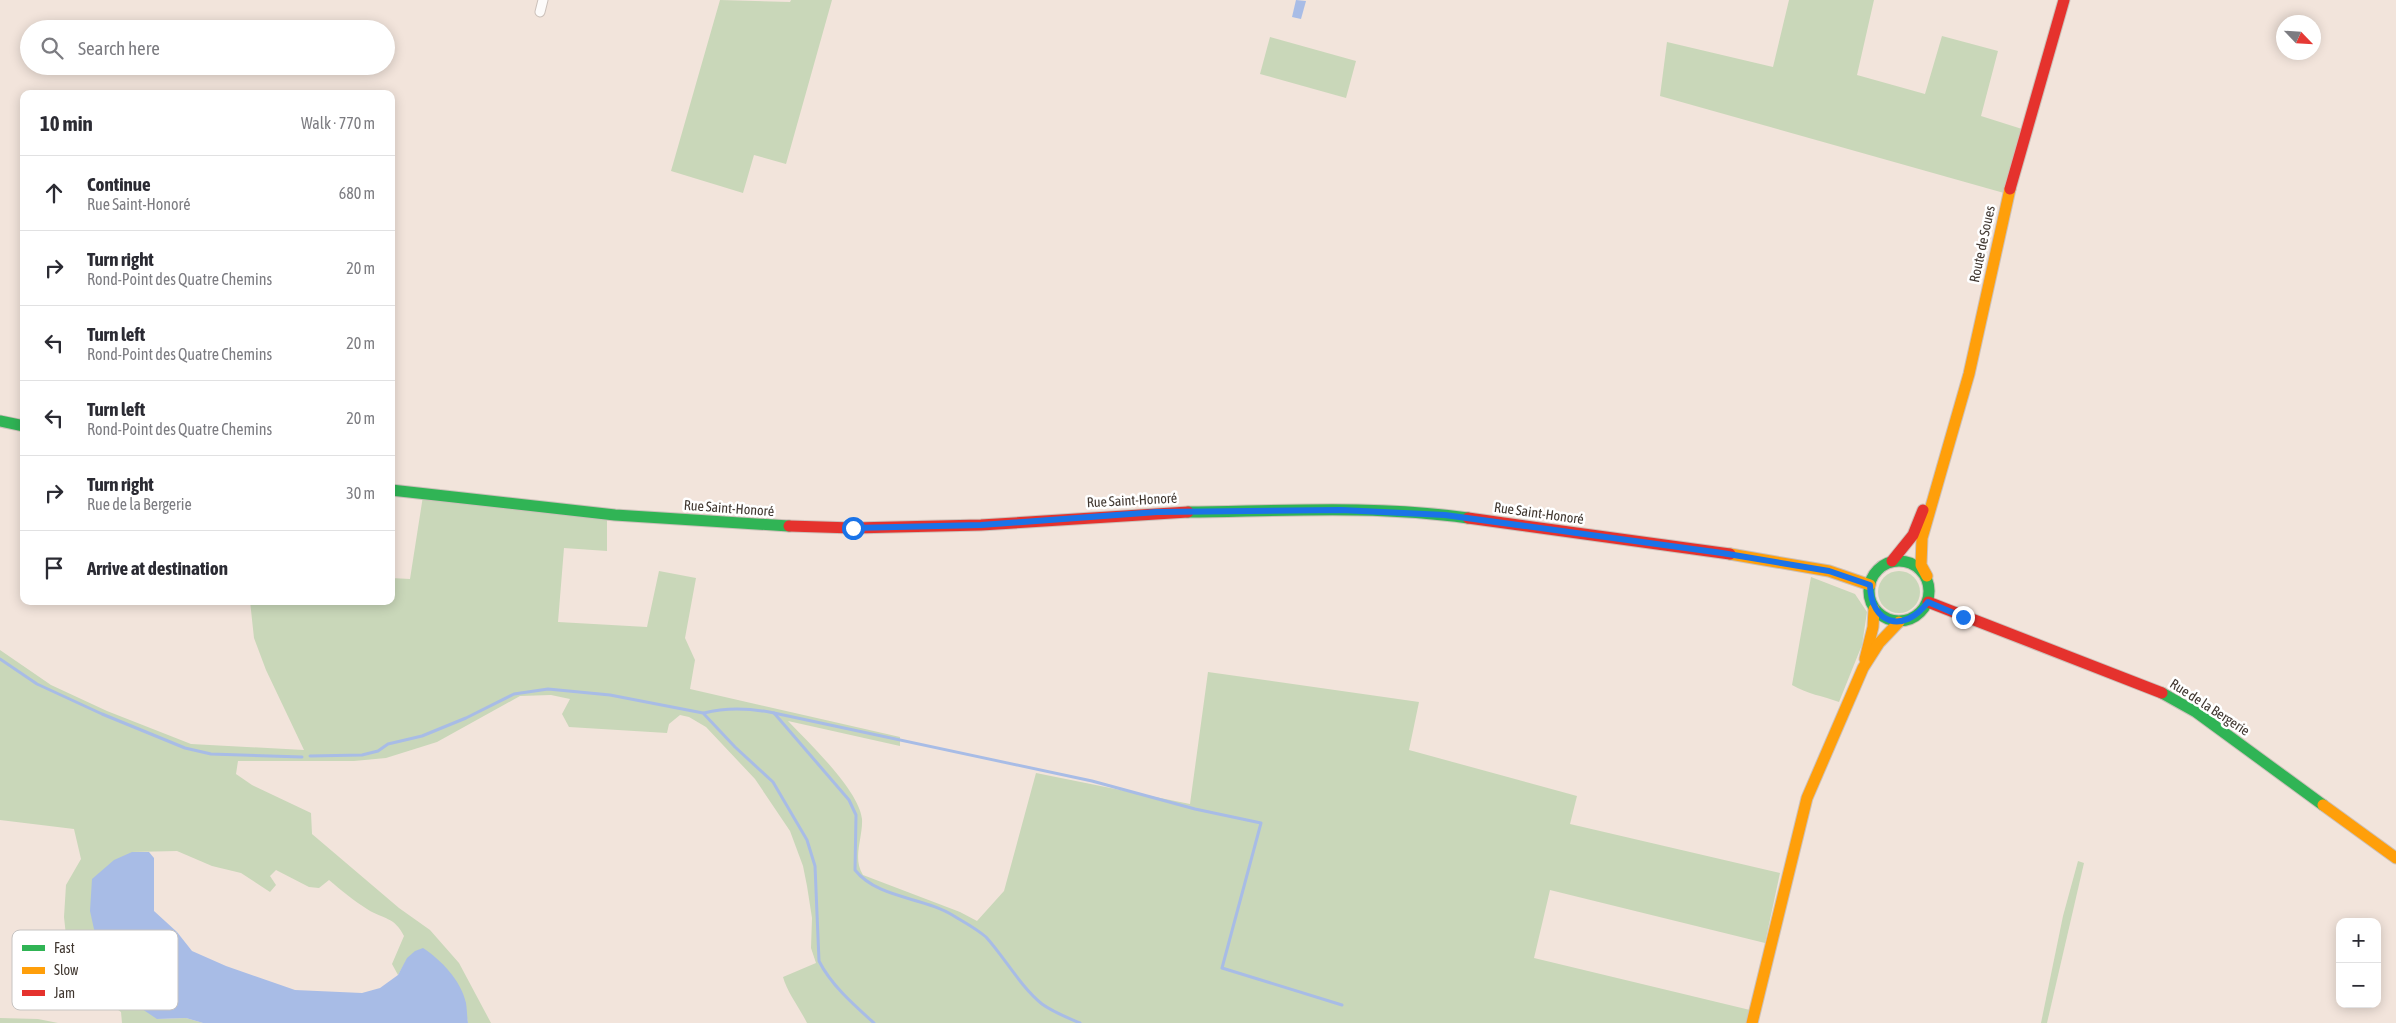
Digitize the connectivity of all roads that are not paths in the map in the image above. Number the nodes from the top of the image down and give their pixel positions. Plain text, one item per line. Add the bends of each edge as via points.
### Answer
1 (543, 0) edge
2 (2064, 0) edge
3 (540, 12) dead end
4 (0, 421) edge
5 (20, 425) edge
6 (395, 490) edge
7 (1934, 496) junction
8 (1892, 561) junction
9 (1926, 576) junction
10 (1870, 585) junction
11 (1928, 602) junction
12 (1874, 609) junction
13 (1899, 622) junction
14 (1863, 668) junction
15 (2396, 858) edge
16 (1752, 1023) edge

1 - 3 street
2 - 7 street, Route de Soues via 2005,208 1969,374
4 - 5 street
6 - 10 street, Rue Saint-Honoré via 616,515 763,526 981,525 1157,512 1341,510 1445,515 1722,553 1829,571
7 - 8 street, Route de Soues via 1924,508 1913,535
7 - 9 street, Route de Soues via 1921,548 1921,565
8 - 9 street via 1912,563
8 - 10 street via 1878,570
9 - 11 street via 1930,589
10 - 12 street
11 - 13 street via 1919,614
11 - 15 street, Rue de la Bergerie via 2158,691 2196,712
12 - 13 street via 1883,617
12 - 14 street
13 - 14 street via 1879,643
14 - 16 street via 1807,798

